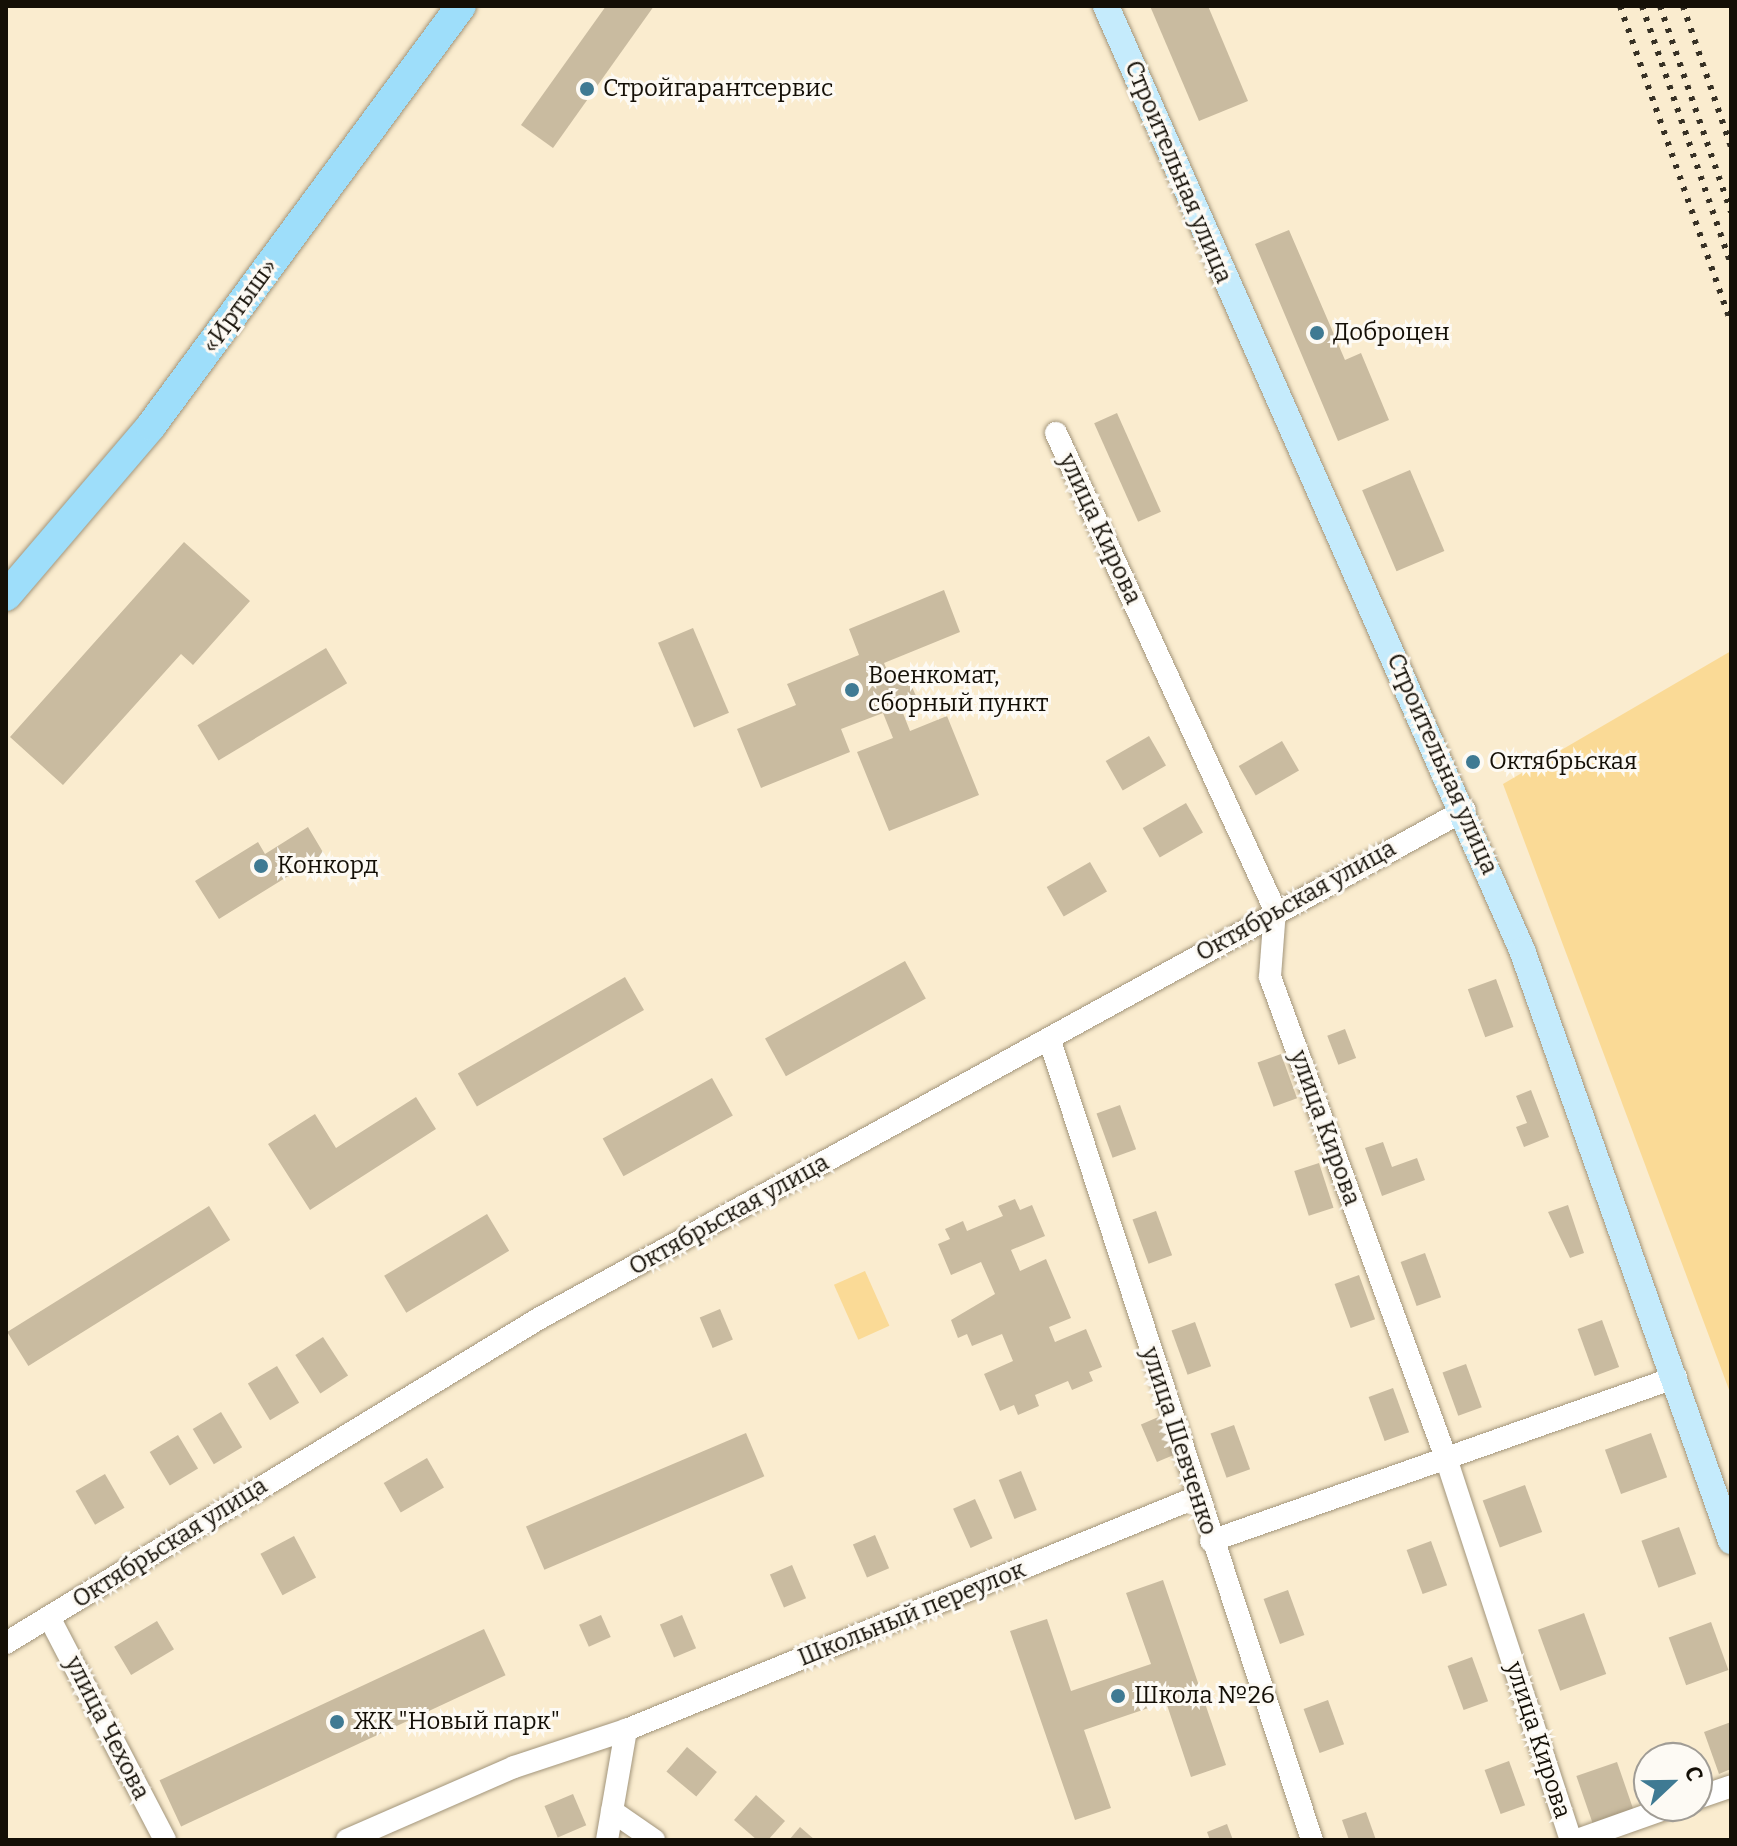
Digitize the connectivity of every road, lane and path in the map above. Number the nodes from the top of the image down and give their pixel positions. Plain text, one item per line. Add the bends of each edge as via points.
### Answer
1 (461, 6) edge
2 (1106, 6) edge
3 (1056, 433) dead end
4 (6, 596) edge
5 (1465, 810) junction
6 (1275, 910) junction
7 (1050, 1041) junction
8 (1676, 1377) junction
9 (1446, 1458) junction
10 (1197, 1497) junction
11 (1211, 1541) junction
12 (1731, 1541) edge
13 (49, 1617) junction
14 (6, 1643) edge
15 (626, 1730) junction
16 (612, 1811) junction
17 (1633, 1820) edge
18 (165, 1840) edge
19 (347, 1840) edge
20 (607, 1840) edge
21 (654, 1840) edge
22 (1312, 1840) edge
23 (1571, 1840) edge
24 (1577, 1840) edge

1 - 4 highway, «Иртыш» via 151,426
2 - 5 main road, Строительная улица
3 - 6 street, улица Кирова
5 - 6 street, Октябрьская улица
5 - 8 main road, Строительная улица via 1522,950
6 - 7 street, Октябрьская улица
6 - 9 street, улица Кирова via 1270,977
7 - 10 street, улица Шевченко
7 - 13 street, Октябрьская улица via 540,1318
8 - 9 street
8 - 12 main road, Строительная улица
9 - 11 street
9 - 23 street, улица Кирова
10 - 11 street, улица Шевченко
10 - 15 street, Школьный переулок
11 - 22 street, улица Шевченко
13 - 14 street, Октябрьская улица
13 - 18 street, улица Чехова
15 - 16 street
15 - 19 street, Школьный переулок via 514,1767
16 - 20 street
16 - 21 street
17 - 24 street

